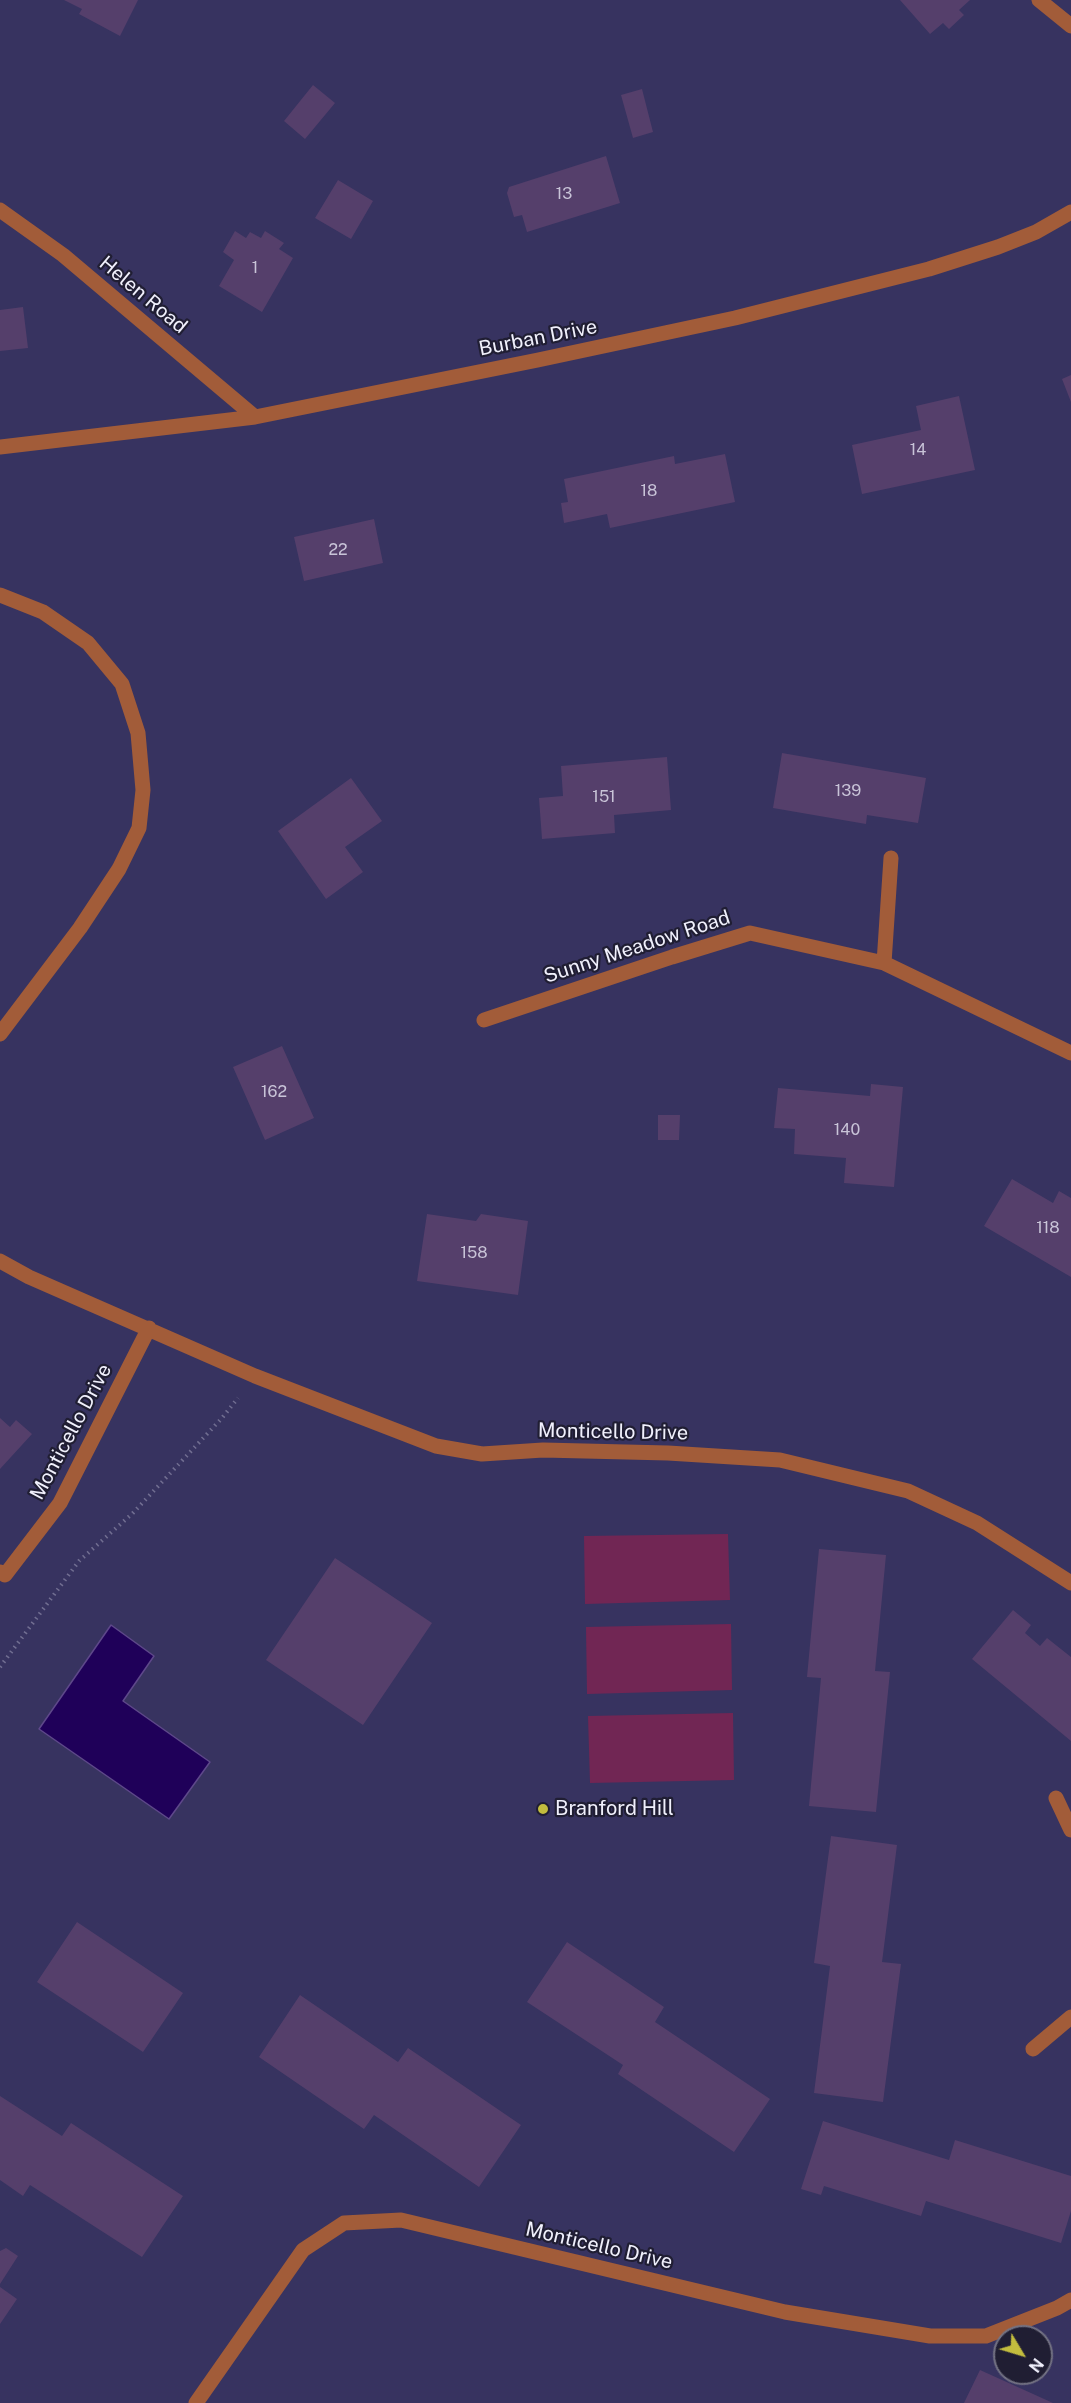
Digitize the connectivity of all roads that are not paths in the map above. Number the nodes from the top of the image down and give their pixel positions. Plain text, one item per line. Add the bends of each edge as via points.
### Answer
1 (1039, 0) edge
2 (1071, 26) edge
3 (0, 210) edge
4 (1071, 212) edge
5 (255, 417) junction
6 (0, 447) edge
7 (0, 595) edge
8 (891, 858) dead end
9 (884, 963) junction
10 (484, 1020) dead end
11 (0, 1034) edge
12 (1071, 1053) edge
13 (0, 1261) edge
14 (149, 1328) junction
15 (0, 1572) edge
16 (1071, 1583) edge
17 (1056, 1798) dead end
18 (1071, 1830) edge
19 (1071, 2017) edge
20 (1033, 2049) dead end
21 (1071, 2300) edge
22 (196, 2403) edge

1 - 2 street
3 - 5 street, Helen Road via 63,255
4 - 5 street, Burban Drive via 998,247 875,283 700,325
5 - 6 street, Burban Drive
7 - 11 street via 43,612 88,643 123,684 138,733 143,790 138,828 119,869
8 - 9 street
9 - 10 street, Sunny Meadow Road via 750,933
9 - 12 street, Sunny Meadow Road
13 - 14 street, Monticello Drive
14 - 15 street, Monticello Drive via 60,1503 5,1575
14 - 16 street, Monticello Drive via 255,1376 436,1446 482,1454 566,1450 780,1460 908,1491 977,1523
17 - 18 street
19 - 20 street
21 - 22 street, Monticello Drive via 986,2336 930,2336 785,2312 401,2220 344,2223 303,2250

